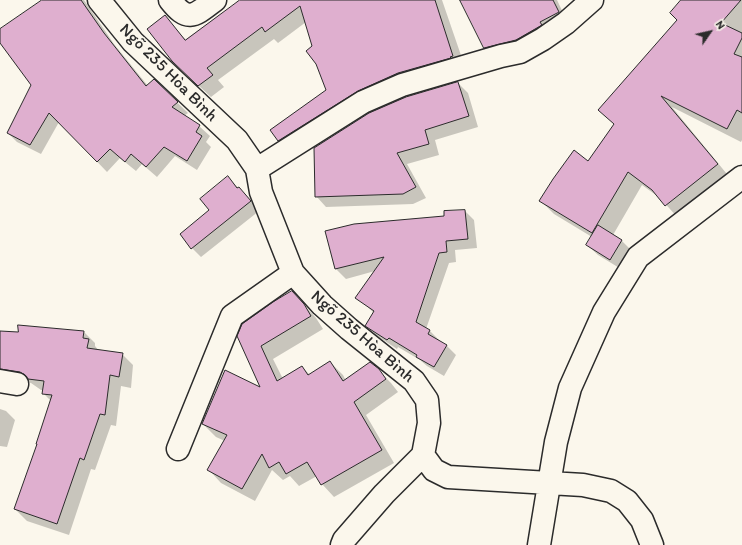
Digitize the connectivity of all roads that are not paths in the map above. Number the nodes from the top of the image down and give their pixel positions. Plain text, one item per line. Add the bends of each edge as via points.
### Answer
1 (99, 0) edge
2 (170, 0) edge
3 (215, 0) edge
4 (592, 0) edge
5 (257, 169) junction
6 (742, 177) edge
7 (294, 273) junction
8 (178, 449) dead end
9 (423, 455) junction
10 (549, 483) junction
11 (342, 545) edge
12 (538, 545) edge
13 (652, 545) edge

1 - 5 street, Ngõ 235 Hòa Bình via 133,42 237,140
2 - 3 street via 179,12 188,15 198,13
4 - 5 street via 566,23 520,52 402,85 363,102
5 - 7 street, Ngõ 235 Hòa Bình via 261,192
6 - 10 street via 638,257 604,312 570,388 556,442
7 - 8 street via 232,316
7 - 9 street, Ngõ 235 Hòa Bình via 322,305 414,381 427,400 429,422
9 - 10 street via 434,470 448,477
9 - 11 street via 384,494
10 - 12 street
10 - 13 street via 583,485 611,491 627,501 642,520

